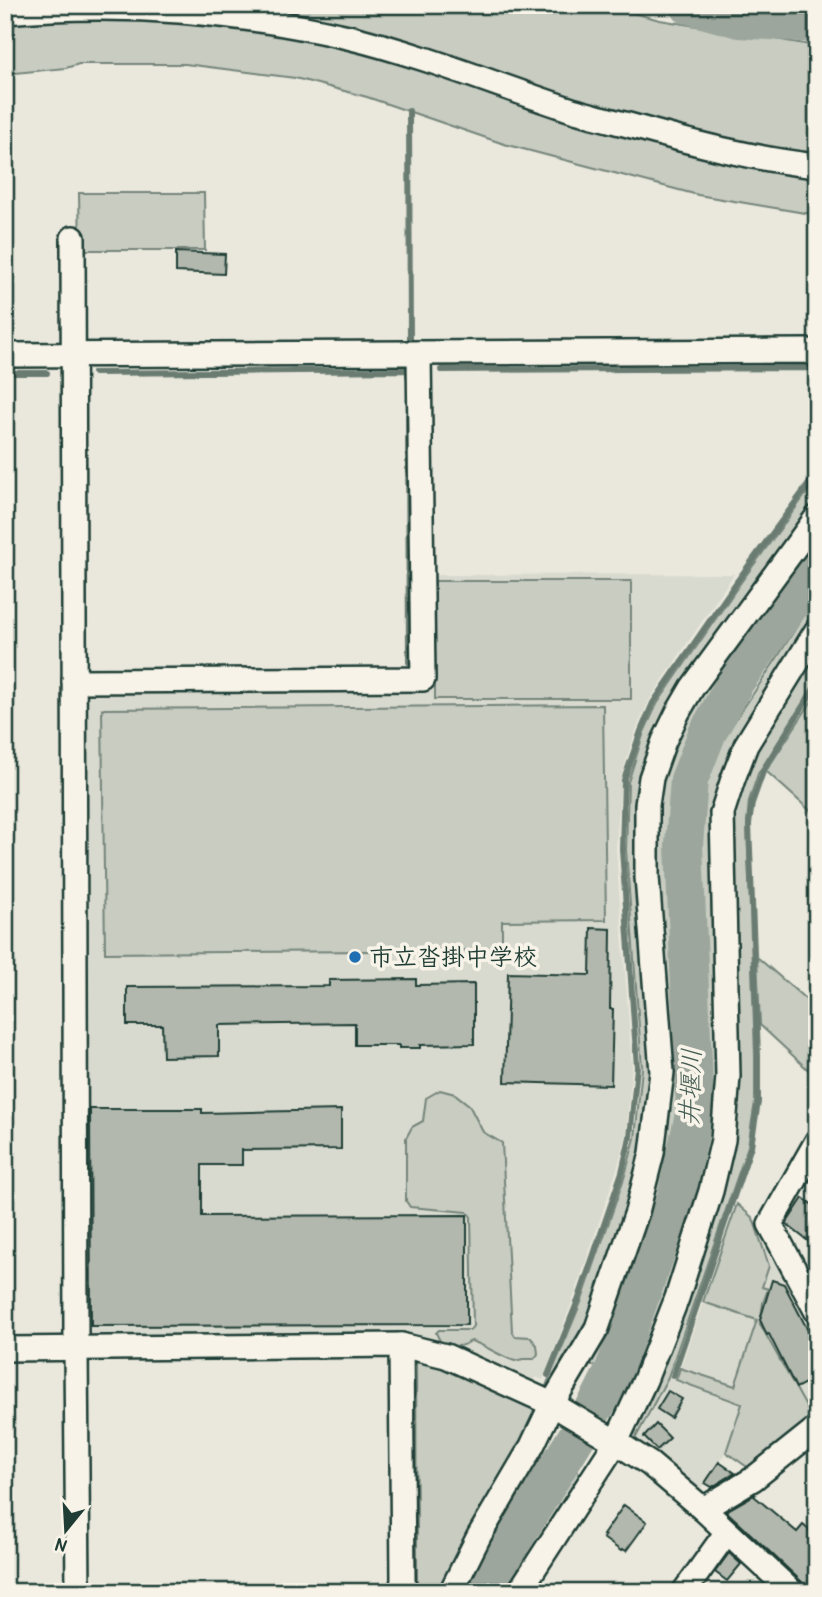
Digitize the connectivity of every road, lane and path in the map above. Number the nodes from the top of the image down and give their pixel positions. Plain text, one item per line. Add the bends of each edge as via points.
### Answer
1 (5, 12) edge
2 (817, 166) edge
3 (73, 238) dead end
4 (419, 353) junction
5 (5, 355) edge
6 (74, 355) junction
7 (817, 356) edge
8 (817, 517) edge
9 (817, 630) edge
10 (74, 681) junction
11 (817, 1141) edge
12 (817, 1312) edge
13 (401, 1345) junction
14 (5, 1349) edge
15 (76, 1350) junction
16 (554, 1406) junction
17 (817, 1428) edge
18 (614, 1440) junction
19 (703, 1509) junction
20 (727, 1532) junction
21 (78, 1592) edge
22 (400, 1592) edge
23 (451, 1592) edge
24 (519, 1592) edge
25 (684, 1592) edge
26 (792, 1592) edge

1 - 2 street via 167,10 275,23 401,52 699,145
3 - 6 street
4 - 6 street
4 - 7 street via 809,351
4 - 10 street via 423,679
5 - 6 street
6 - 10 street
8 - 16 street via 692,688 664,741 651,778 647,877 662,1072 652,1153 597,1328
9 - 18 street via 746,745 722,813 728,1076 723,1140 677,1298 645,1380
10 - 15 street
11 - 12 street via 770,1224
13 - 15 street
13 - 16 street via 446,1356
13 - 22 street
14 - 15 street
15 - 21 street
16 - 18 street
16 - 23 street
17 - 19 street via 753,1479
18 - 19 street
18 - 24 street
19 - 20 street
20 - 25 street
20 - 26 street

